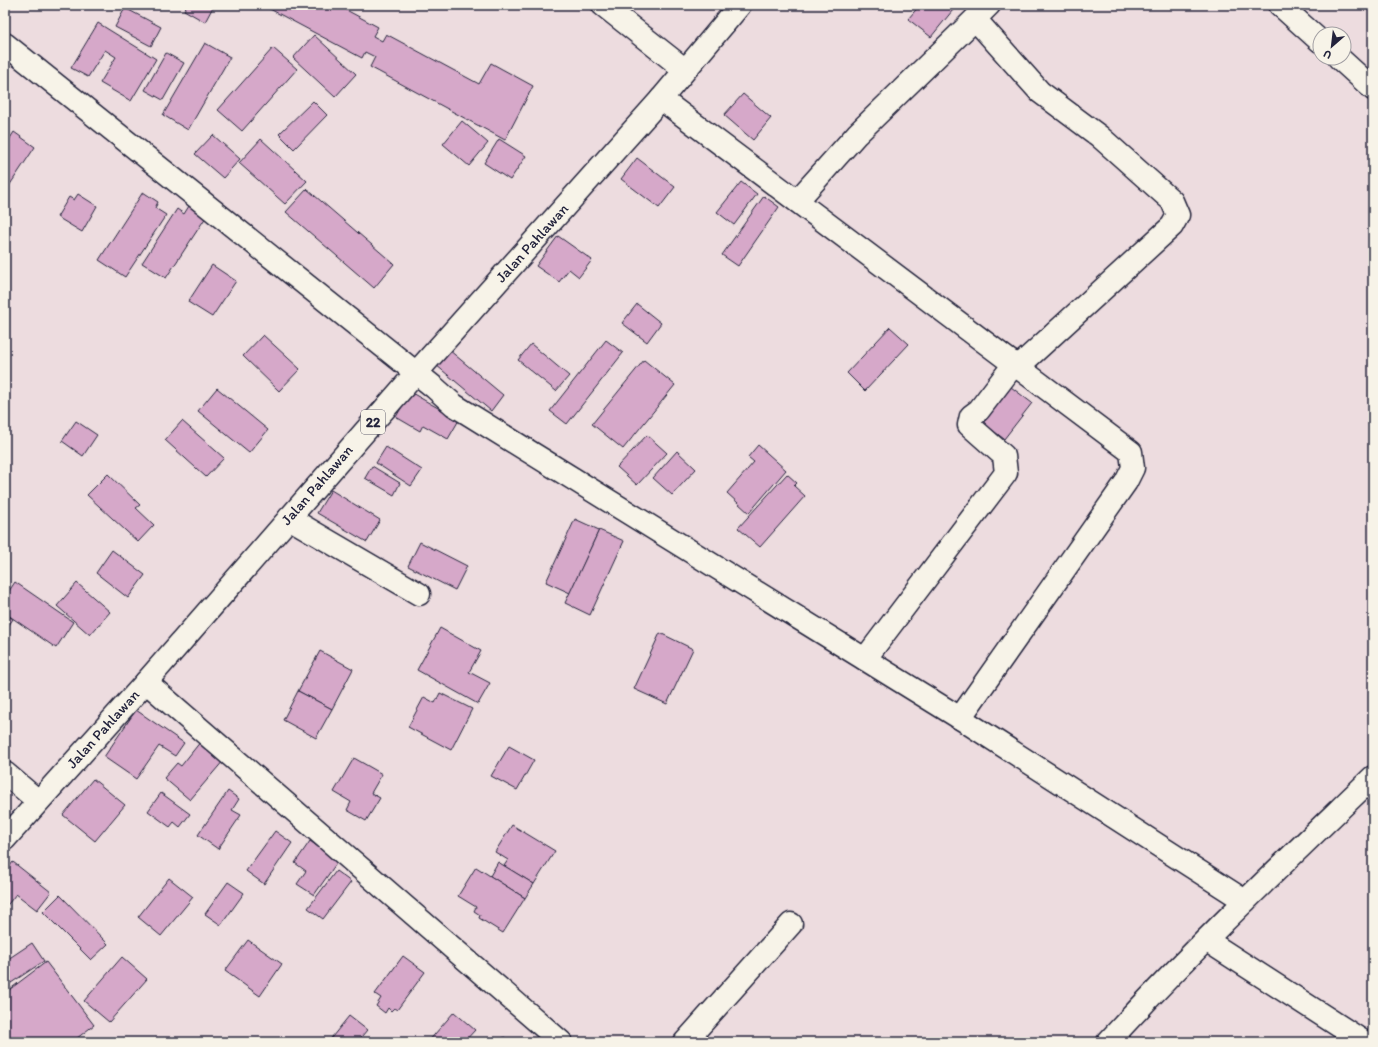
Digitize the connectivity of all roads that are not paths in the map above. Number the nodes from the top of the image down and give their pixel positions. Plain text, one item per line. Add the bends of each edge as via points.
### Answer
1 (603, 5) edge
2 (740, 5) edge
3 (1280, 5) edge
4 (982, 12) edge
5 (1312, 34) edge
6 (5, 44) edge
7 (1348, 66) edge
8 (684, 69) junction
9 (1373, 89) edge
10 (660, 99) junction
11 (797, 201) junction
12 (1017, 365) junction
13 (416, 373) junction
14 (289, 518) junction
15 (419, 594) dead end
16 (865, 660) junction
17 (146, 682) junction
18 (960, 718) junction
19 (5, 773) edge
20 (1373, 777) edge
21 (38, 801) junction
22 (5, 839) edge
23 (1245, 902) junction
24 (791, 924) dead end
25 (1206, 940) junction
26 (561, 1042) edge
27 (685, 1042) edge
28 (1108, 1042) edge
29 (1364, 1042) edge

1 - 8 main road
2 - 8 main road, Jalan Pahlawan / 22
3 - 5 main road
4 - 11 main road via 856,134
4 - 12 main road via 1040,92 1099,136 1172,200 1178,215 1172,226
6 - 13 main road
7 - 9 main road
8 - 10 main road, Jalan Pahlawan / 22
10 - 11 main road
10 - 13 main road, Jalan Pahlawan / 22
11 - 12 main road
12 - 16 main road via 971,416 969,425 1004,456 1006,472
12 - 18 main road via 1131,452 1133,468 1126,482
13 - 14 main road, Jalan Pahlawan / 22
13 - 16 main road via 454,405 480,422
14 - 15 main road
14 - 17 main road, Jalan Pahlawan / 22
16 - 18 main road
17 - 21 main road, Jalan Pahlawan / 22
17 - 26 main road
18 - 23 main road
19 - 21 main road
20 - 23 main road
21 - 22 main road, Jalan Pahlawan / 22
23 - 25 main road
24 - 27 main road
25 - 28 main road
25 - 29 main road

